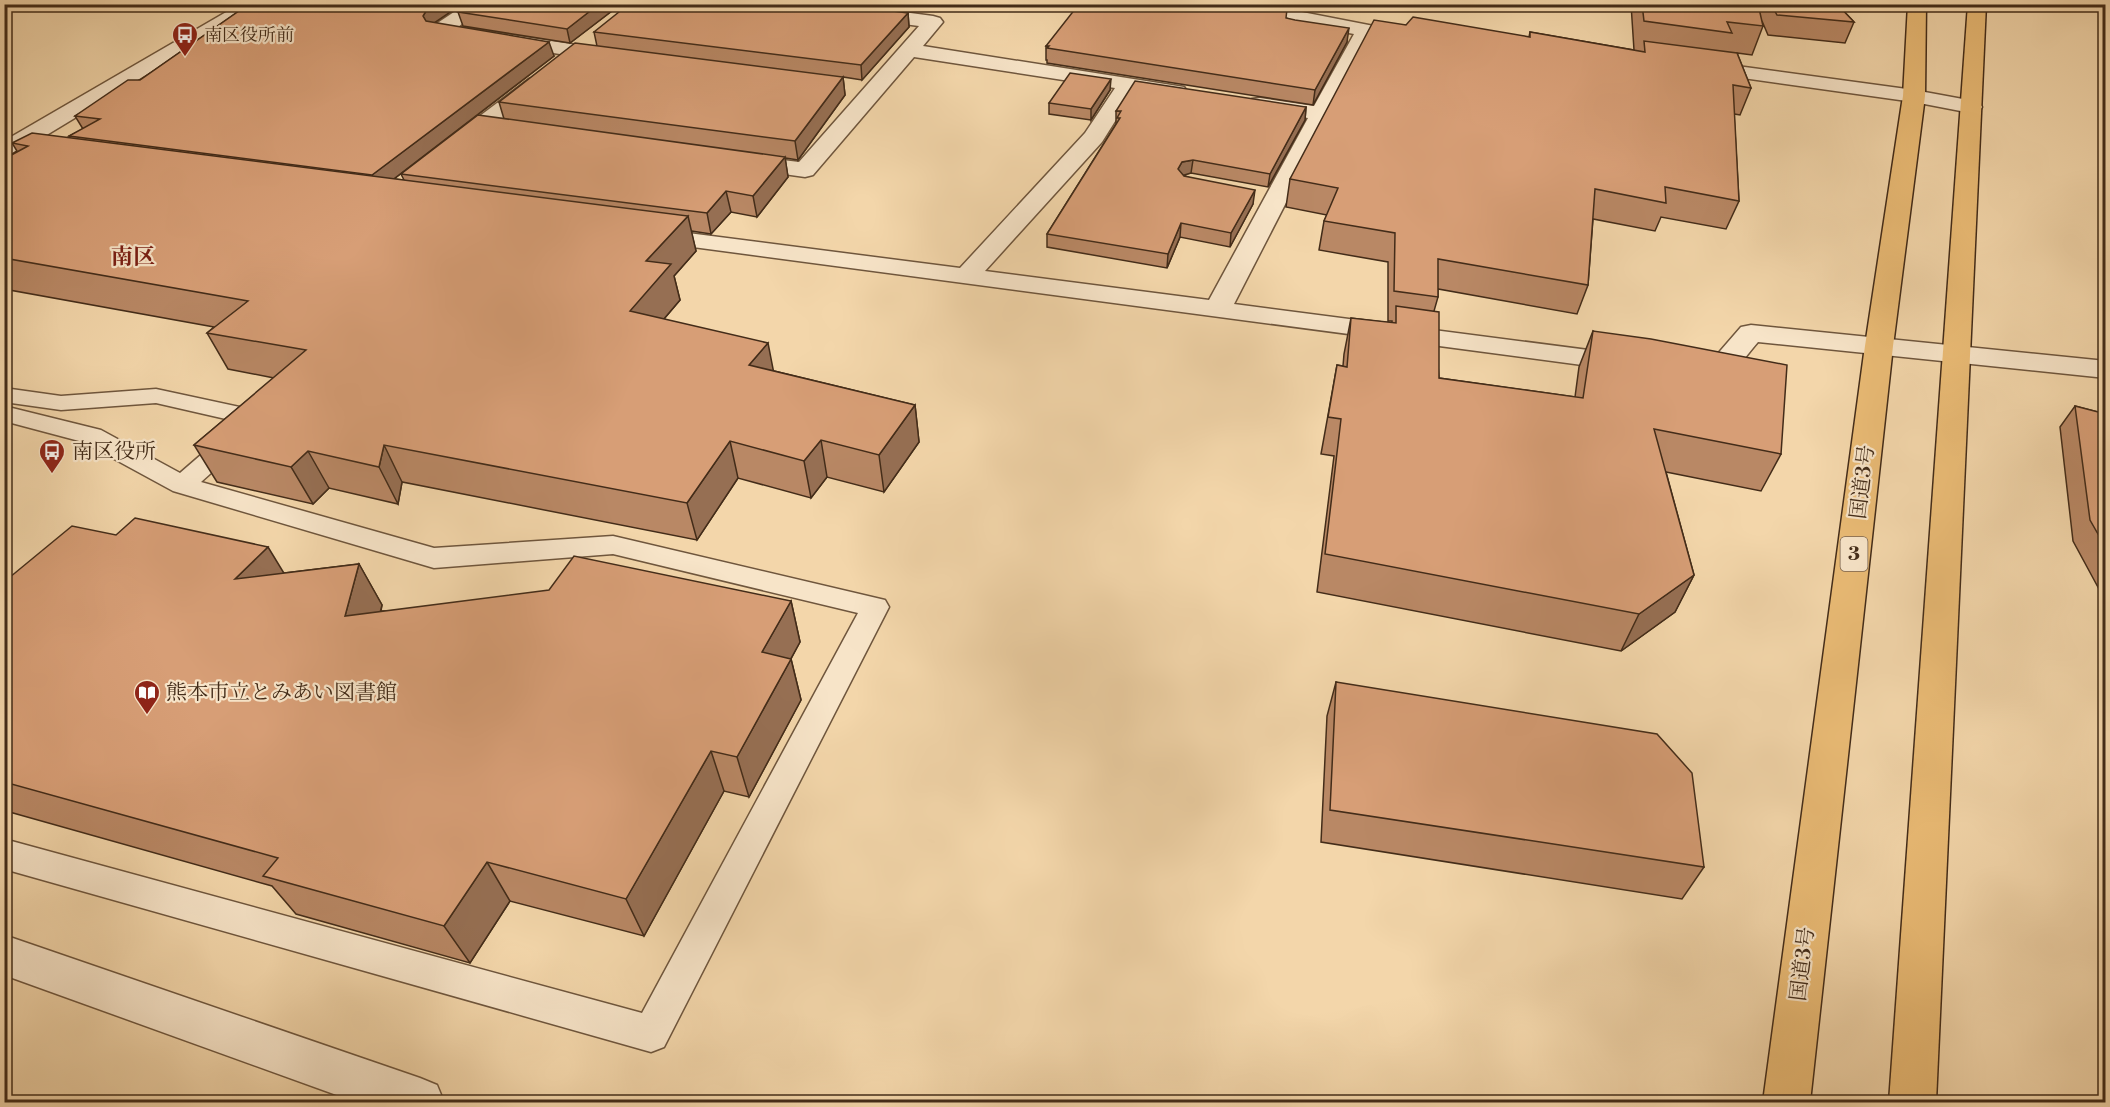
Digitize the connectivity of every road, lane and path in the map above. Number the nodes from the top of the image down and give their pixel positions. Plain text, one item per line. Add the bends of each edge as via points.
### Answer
1 (254, 4) edge
2 (479, 4) edge
3 (796, 4) edge
4 (1229, 4) edge
5 (1917, 4) edge
6 (1977, 4) edge
7 (849, 7) edge
8 (603, 31) edge
9 (1365, 31) junction
10 (1438, 36) edge
11 (908, 50) junction
12 (576, 52) junction
13 (624, 58) edge
14 (1682, 65) edge
15 (1128, 83) junction
16 (850, 87) dead end
17 (874, 90) junction
18 (1196, 94) edge
19 (1914, 96) junction
20 (1242, 101) edge
21 (1971, 107) junction
22 (1321, 114) junction
23 (481, 126) junction
24 (504, 129) edge
25 (4, 151) edge
26 (40, 156) edge
27 (724, 159) edge
28 (436, 160) edge
29 (628, 233) edge
30 (966, 277) junction
31 (1217, 310) junction
32 (1880, 346) junction
33 (1956, 354) junction
34 (2106, 370) edge
35 (4, 395) edge
36 (4, 413) edge
37 (182, 485) junction
38 (4, 854) edge
39 (4, 955) edge
40 (420, 1102) edge
41 (1786, 1102) edge
42 (1912, 1102) edge

1 - 25 street
2 - 12 street via 440,30
3 - 7 street
4 - 9 street
5 - 19 highway, 国道3号 / 3
6 - 21 highway
7 - 11 street via 933,22
8 - 12 street
9 - 10 street
9 - 22 street
11 - 15 street
11 - 17 street
12 - 13 street
12 - 23 street
14 - 19 street
15 - 18 street
15 - 30 street via 1094,137
16 - 17 street
17 - 27 street via 805,170
19 - 21 street
19 - 32 highway, 国道3号 / 3
20 - 22 street
21 - 33 highway
22 - 31 street via 1265,197
23 - 24 street
23 - 28 street
25 - 26 street
29 - 30 street
30 - 31 street
31 - 32 street via 1715,374 1751,333
32 - 33 street
32 - 41 highway, 国道3号 / 3
33 - 34 street
33 - 42 highway
35 - 37 lane via 61,403 156,396 258,418
36 - 37 lane via 92,436
37 - 38 lane via 434,558 613,545 875,607 651,1034
39 - 40 street

